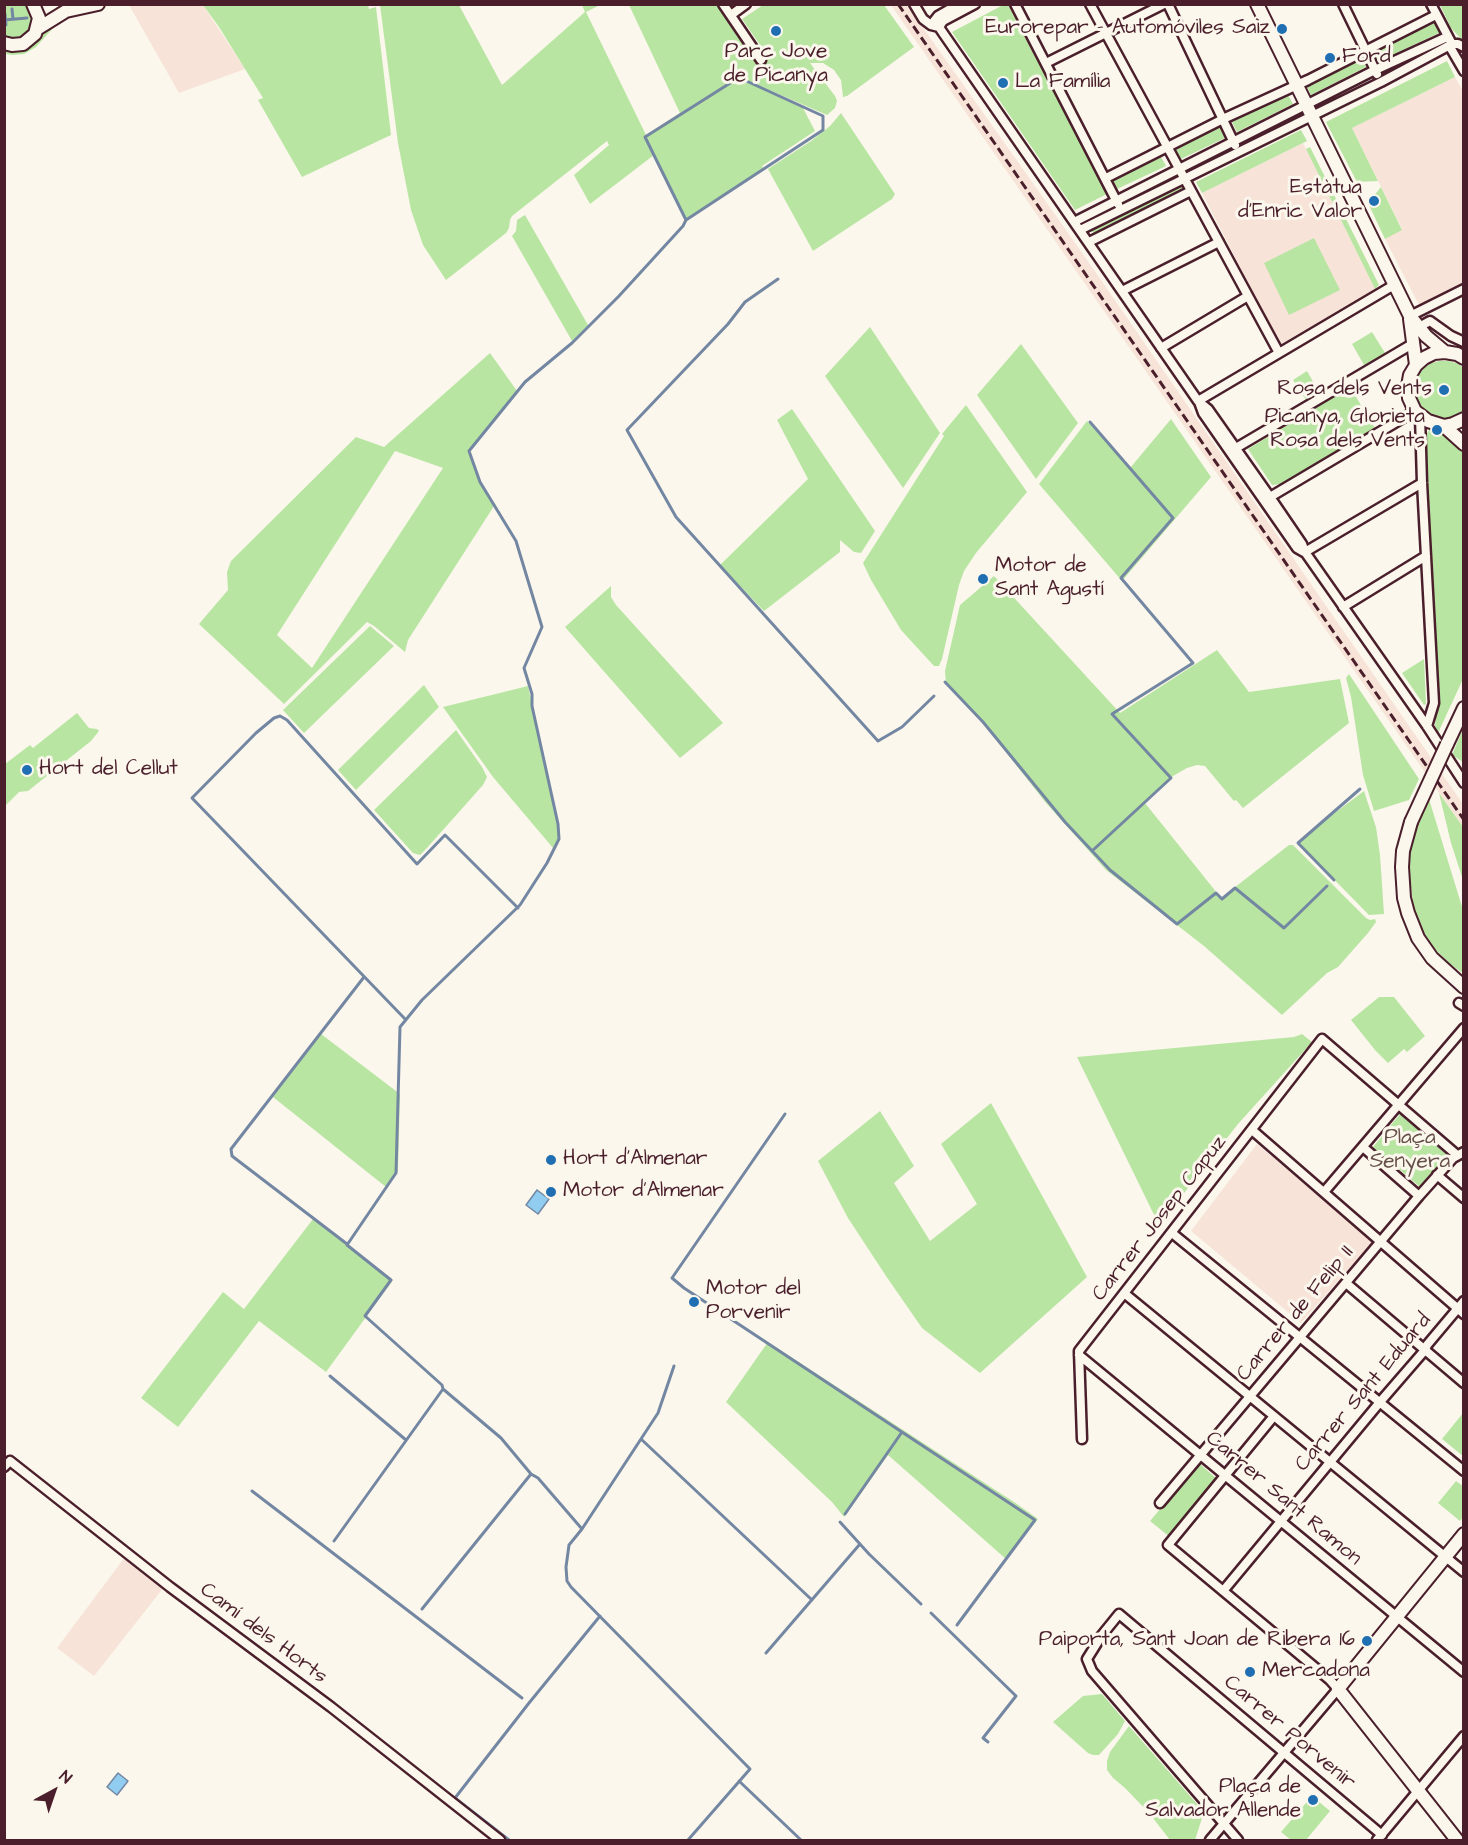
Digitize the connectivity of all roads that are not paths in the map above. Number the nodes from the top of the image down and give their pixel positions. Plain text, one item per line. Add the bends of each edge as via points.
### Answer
1 (98, 4) edge
2 (723, 4) edge
3 (746, 4) edge
4 (914, 4) edge
5 (958, 4) edge
6 (975, 4) edge
7 (1016, 4) edge
8 (1090, 4) edge
9 (1166, 4) edge
10 (1257, 4) edge
11 (1343, 4) edge
12 (1431, 4) edge
13 (34, 6) edge
14 (66, 11) junction
15 (731, 15) junction
16 (1436, 15) junction
17 (935, 26) junction
18 (37, 29) junction
19 (1106, 33) junction
20 (1450, 43) junction
21 (4, 44) edge
22 (1464, 47) edge
23 (1366, 51) junction
24 (761, 60) dead end
25 (1046, 63) junction
26 (1375, 70) junction
27 (1463, 71) edge
28 (1381, 82) junction
29 (1297, 85) junction
30 (1309, 110) junction
31 (1223, 119) junction
32 (1233, 141) junction
33 (1167, 148) junction
34 (1239, 152) junction
35 (1178, 168) junction
36 (1106, 178) junction
37 (1184, 178) junction
38 (1191, 191) junction
39 (1117, 200) junction
40 (1121, 209) junction
41 (1074, 222) junction
42 (1080, 230) junction
43 (1089, 242) junction
44 (1219, 242) junction
45 (1394, 285) junction
46 (1464, 289) edge
47 (1122, 291) junction
48 (1248, 296) junction
49 (1415, 314) junction
50 (1419, 327) junction
51 (1464, 342) edge
52 (1414, 343) junction
53 (1161, 348) junction
54 (1445, 351) junction
55 (1279, 353) junction
56 (1464, 357) edge
57 (1416, 365) junction
58 (1198, 401) junction
59 (1418, 413) junction
60 (1464, 419) edge
61 (1443, 426) junction
62 (1464, 444) edge
63 (1236, 448) junction
64 (1422, 483) junction
65 (1270, 497) junction
66 (1305, 552) junction
67 (1426, 556) junction
68 (1343, 607) junction
69 (1433, 708) junction
70 (1464, 708) edge
71 (1416, 711) junction
72 (1426, 726) junction
73 (1462, 778) edge
74 (1458, 978) edge
75 (1464, 987) edge
76 (1464, 1028) edge
77 (1399, 1104) junction
78 (1252, 1130) junction
79 (1363, 1147) junction
80 (1460, 1154) edge
81 (1437, 1175) junction
82 (1324, 1192) junction
83 (1419, 1196) junction
84 (1464, 1198) edge
85 (1172, 1233) junction
86 (1381, 1241) junction
87 (1346, 1283) junction
88 (1125, 1293) junction
89 (1462, 1308) edge
90 (1300, 1337) junction
91 (1425, 1350) junction
92 (1079, 1354) junction
93 (1464, 1383) edge
94 (1250, 1396) junction
95 (1380, 1402) junction
96 (1274, 1416) junction
97 (1082, 1438) dead end
98 (1200, 1454) junction
99 (1330, 1462) junction
100 (4, 1467) edge
101 (1464, 1471) edge
102 (1226, 1475) junction
103 (1160, 1503) dead end
104 (1282, 1521) junction
105 (1464, 1534) edge
106 (1445, 1557) junction
107 (1464, 1572) edge
108 (1223, 1591) junction
109 (1396, 1616) junction
110 (1464, 1672) edge
111 (1338, 1689) junction
112 (1464, 1736) edge
113 (1284, 1753) junction
114 (1418, 1791) junction
115 (1224, 1824) junction
116 (1379, 1838) edge
117 (501, 1840) edge
118 (1210, 1840) edge
119 (1238, 1840) edge
120 (1457, 1840) edge

1 - 14 street
2 - 15 street
3 - 15 street
4 - 17 street via 923,20
5 - 17 street via 938,16
6 - 17 street
7 - 25 street
8 - 19 street
9 - 19 street
9 - 31 street
10 - 29 street
11 - 23 street
12 - 16 street
13 - 14 street
13 - 18 street via 39,18
14 - 18 street
15 - 24 street
16 - 20 street
16 - 23 street
17 - 41 street
18 - 21 street via 23,44
19 - 25 street
19 - 33 street
20 - 22 street
20 - 26 street
20 - 27 street
20 - 28 street
23 - 26 street
23 - 29 street
25 - 36 street
26 - 28 street
26 - 30 street
28 - 30 street
29 - 30 street
29 - 31 street
30 - 32 street
30 - 34 street
30 - 45 street
31 - 32 street
31 - 33 street
32 - 34 street
32 - 35 street
33 - 35 street
33 - 36 street
34 - 37 street
35 - 37 street
35 - 39 street
36 - 39 street
37 - 38 street
37 - 40 street
38 - 43 street
38 - 44 street
39 - 40 street
39 - 41 street
40 - 42 street
41 - 42 street
42 - 43 street
43 - 47 street
44 - 47 street
44 - 48 street
45 - 49 street
45 - 55 street
46 - 49 street
47 - 53 street
48 - 53 street
48 - 55 street
49 - 50 street
49 - 52 street
50 - 51 street via 1430,321
50 - 54 street
52 - 57 street
52 - 63 street
53 - 58 street
54 - 56 street
54 - 57 street
55 - 58 street
57 - 59 street via 1408,386 1409,398
58 - 63 street via 1209,409
58 - 66 street via 1297,548
59 - 61 street via 1428,422
59 - 64 street
59 - 65 street
60 - 61 street
61 - 62 street
63 - 65 street
64 - 66 street
64 - 67 street
65 - 66 street
66 - 68 street
67 - 68 street
67 - 69 street
68 - 71 street
69 - 71 street via 1428,712
69 - 72 street
70 - 74 street, bridge via 1411,822 1403,851 1402,881 1413,926 1425,948
71 - 72 street
72 - 73 street
74 - 75 street
76 - 77 street
77 - 78 street, Carrer Josep Capuz via 1322,1039
77 - 79 street
77 - 80 street
78 - 82 street
78 - 85 street, Carrer Josep Capuz
79 - 82 street
79 - 83 street
80 - 81 street, Carrer de Felip II
81 - 83 street, Carrer de Felip II
81 - 84 street
82 - 86 street
83 - 86 street, Carrer de Felip II
85 - 88 street, Carrer Josep Capuz
85 - 90 street
86 - 87 street, Carrer de Felip II
86 - 89 street
87 - 90 street, Carrer de Felip II
87 - 91 street
88 - 92 street, Carrer Josep Capuz
88 - 94 street
89 - 91 street, Carrer Sant Eduard
90 - 94 street, Carrer de Felip II
90 - 95 street
91 - 93 street
91 - 95 street, Carrer Sant Eduard
92 - 97 street
92 - 98 street, Carrer Sant Ramon
94 - 96 street
94 - 98 street, Carrer de Felip II
95 - 99 street, Carrer Sant Eduard
95 - 101 street
96 - 99 street
96 - 102 street
98 - 102 street, Carrer Sant Ramon
98 - 103 street, Carrer de Felip II
99 - 104 street, Carrer Sant Eduard
99 - 106 street
100 - 117 street, Camí dels Horts via 10,1461
102 - 104 street, Carrer Sant Ramon
102 - 108 street via 1168,1545
104 - 108 street, Carrer Sant Eduard
104 - 109 street, Carrer Sant Ramon
105 - 106 street
106 - 107 street
106 - 109 street
108 - 111 street
109 - 110 street, Carrer Sant Ramon
109 - 111 street
111 - 113 street
111 - 114 street
112 - 114 street
113 - 115 street
113 - 115 street, Carrer Porvenir via 1119,1614 1088,1659 1092,1671
113 - 116 street, Carrer Porvenir
114 - 116 street
114 - 120 street
115 - 118 street
115 - 119 street

